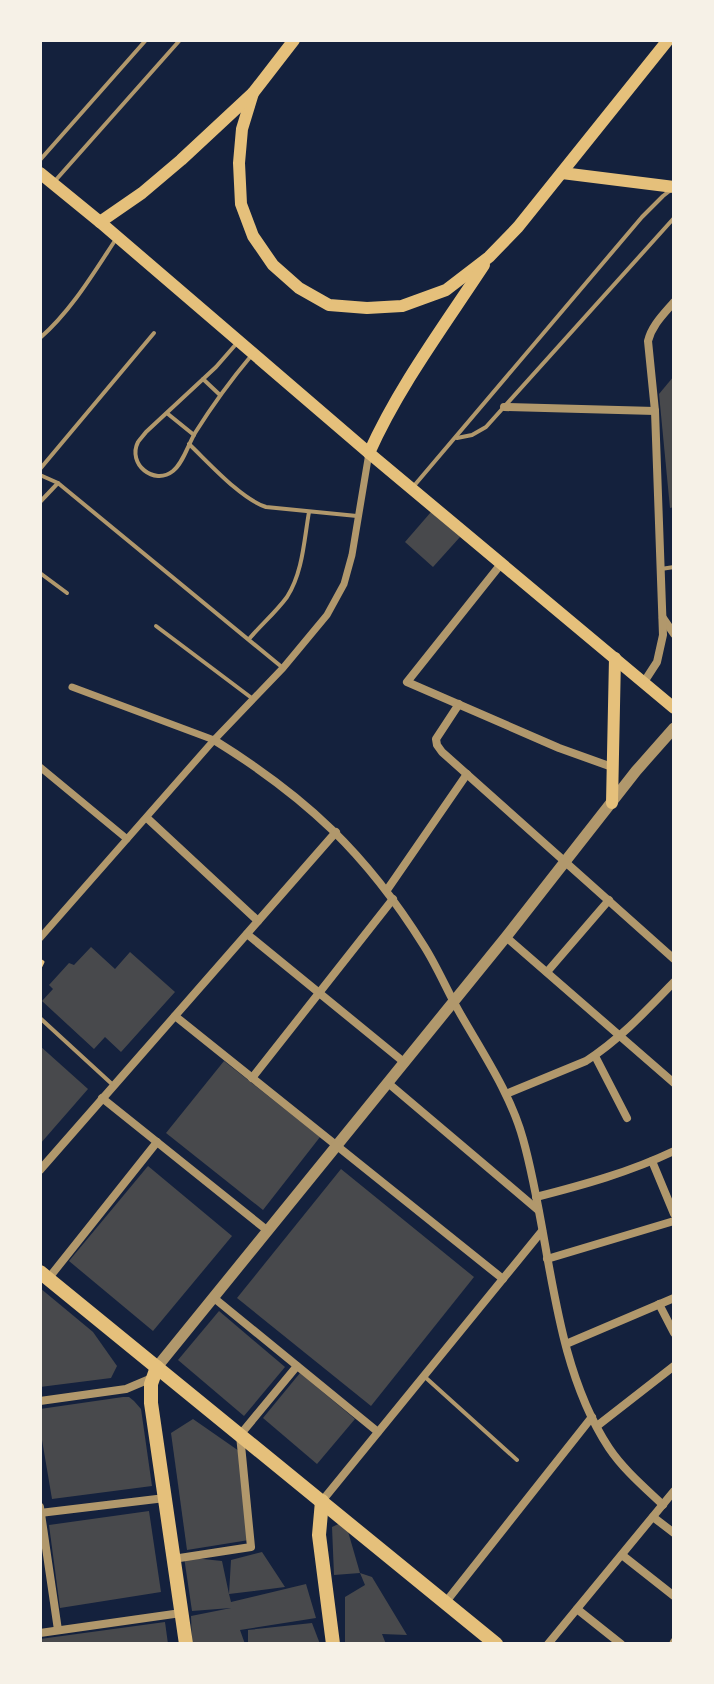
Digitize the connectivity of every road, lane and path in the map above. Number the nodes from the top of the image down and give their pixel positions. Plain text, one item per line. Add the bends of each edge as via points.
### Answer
1 (146, 40) edge
2 (180, 40) edge
3 (294, 40) edge
4 (668, 40) edge
5 (253, 93) junction
6 (40, 160) edge
7 (40, 173) edge
8 (562, 173) junction
9 (53, 184) junction
10 (674, 188) edge
11 (674, 218) edge
12 (100, 222) junction
13 (117, 237) junction
14 (489, 257) junction
15 (674, 302) edge
16 (154, 333) dead end
17 (40, 338) edge
18 (239, 341) junction
19 (253, 353) junction
20 (203, 379) junction
21 (220, 395) junction
22 (504, 407) junction
23 (655, 411) junction
24 (167, 414) junction
25 (194, 435) junction
26 (454, 438) junction
27 (189, 444) junction
28 (369, 453) junction
29 (40, 469) edge
30 (40, 475) edge
31 (58, 483) junction
32 (412, 489) junction
33 (40, 502) edge
34 (309, 512) junction
35 (357, 516) junction
36 (501, 564) junction
37 (674, 567) edge
38 (661, 569) junction
39 (40, 573) edge
40 (67, 593) dead end
41 (663, 618) junction
42 (156, 626) dead end
43 (674, 634) edge
44 (248, 639) junction
45 (615, 658) junction
46 (283, 668) junction
47 (644, 682) junction
48 (72, 687) dead end
49 (253, 699) junction
50 (459, 704) junction
51 (674, 708) edge
52 (674, 728) edge
53 (214, 740) junction
54 (40, 767) edge
55 (612, 767) junction
56 (467, 774) junction
57 (612, 803) junction
58 (147, 818) junction
59 (336, 832) junction
60 (127, 839) junction
61 (567, 861) junction
62 (387, 890) junction
63 (393, 899) junction
64 (609, 900) junction
65 (258, 921) junction
66 (247, 934) junction
67 (506, 937) junction
68 (40, 938) edge
69 (674, 959) edge
70 (40, 960) edge
71 (40, 968) edge
72 (547, 972) junction
73 (674, 982) edge
74 (319, 993) junction
75 (453, 1002) junction
76 (175, 1016) junction
77 (40, 1018) edge
78 (619, 1035) junction
79 (595, 1056) junction
80 (405, 1063) junction
81 (252, 1078) junction
82 (388, 1083) junction
83 (674, 1083) edge
84 (113, 1085) junction
85 (506, 1094) junction
86 (102, 1098) junction
87 (627, 1118) dead end
88 (157, 1142) junction
89 (337, 1147) junction
90 (674, 1151) edge
91 (652, 1161) junction
92 (40, 1170) edge
93 (536, 1197) junction
94 (672, 1201) edge
95 (539, 1211) junction
96 (674, 1214) edge
97 (674, 1221) edge
98 (268, 1231) junction
99 (542, 1231) junction
100 (547, 1259) junction
101 (44, 1275) edge
102 (503, 1279) junction
103 (214, 1298) junction
104 (674, 1298) edge
105 (659, 1304) junction
106 (674, 1333) edge
107 (566, 1344) junction
108 (297, 1366) junction
109 (674, 1366) edge
110 (155, 1372) junction
111 (423, 1375) junction
112 (40, 1401) edge
113 (592, 1417) junction
114 (597, 1426) junction
115 (378, 1432) junction
116 (240, 1435) junction
117 (517, 1460) dead end
118 (674, 1491) edge
119 (165, 1498) junction
120 (322, 1501) junction
121 (663, 1505) junction
122 (40, 1507) edge
123 (40, 1513) edge
124 (653, 1517) junction
125 (674, 1533) edge
126 (622, 1555) junction
127 (173, 1559) junction
128 (674, 1596) edge
129 (445, 1603) junction
130 (577, 1609) junction
131 (181, 1613) junction
132 (58, 1630) junction
133 (40, 1633) edge
134 (186, 1644) edge
135 (333, 1644) edge
136 (496, 1644) edge
137 (548, 1644) edge
138 (621, 1644) edge

1 - 6 lane
2 - 9 lane
3 - 5 main road
4 - 8 main road
5 - 12 main road via 142,193
5 - 14 main road via 242,129 241,204 253,236 273,265 299,288 329,305 402,306 446,290
7 - 9 main road
8 - 10 main road
8 - 14 main road
9 - 12 main road
10 - 26 lane via 642,217
11 - 22 lane
12 - 13 main road
13 - 17 lane via 80,293
13 - 18 main road
14 - 28 main road via 407,381
15 - 23 street via 648,341
16 - 29 lane
18 - 19 main road
18 - 20 lane
19 - 21 lane
19 - 28 main road
20 - 21 lane
20 - 24 lane
21 - 25 lane
22 - 23 street
22 - 26 lane via 479,432
23 - 38 street
24 - 25 lane
24 - 27 lane via 137,443 140,468 164,476 175,470
25 - 27 lane
26 - 32 lane
27 - 34 lane via 252,502
28 - 32 main road
28 - 35 street
30 - 31 lane
31 - 33 lane
31 - 44 lane
32 - 36 main road
34 - 35 lane
34 - 44 lane via 295,582
35 - 46 street via 344,584 327,615
36 - 45 main road
36 - 50 street via 407,682
37 - 38 lane
38 - 41 street
39 - 40 lane
41 - 43 street
41 - 47 street via 657,662
42 - 49 lane
44 - 46 lane
45 - 47 main road
45 - 55 main road
46 - 49 street
47 - 51 main road
48 - 53 street
49 - 53 street
50 - 55 street
50 - 56 street via 436,739 442,752
52 - 57 street
53 - 58 street
53 - 59 street via 298,798
54 - 60 street
55 - 57 main road
56 - 61 street
56 - 62 street
57 - 61 street
58 - 60 street
58 - 65 street
59 - 62 street
59 - 65 street
60 - 68 street
61 - 64 street
61 - 67 street
62 - 63 street
63 - 74 street
63 - 75 street
64 - 69 street
64 - 72 street
65 - 66 street
66 - 74 street
66 - 76 street
67 - 72 street
67 - 75 street
70 - 71 path
72 - 78 street
73 - 78 street
74 - 80 street
74 - 81 street
75 - 80 street
75 - 85 street
76 - 81 street
76 - 84 street
77 - 84 lane
78 - 79 street
78 - 83 street
79 - 85 street
79 - 87 street
80 - 82 street
81 - 89 street
82 - 89 street
82 - 95 street
84 - 86 street
85 - 93 street
86 - 88 street
86 - 92 street
88 - 98 street
88 - 101 street
89 - 98 street
89 - 102 street
90 - 91 street
91 - 93 street
91 - 94 street
93 - 95 street
94 - 96 street
95 - 99 street
97 - 100 street
98 - 103 street
99 - 100 street
99 - 102 street
100 - 107 street
101 - 110 main road
102 - 111 street
103 - 108 street
103 - 110 street
104 - 105 street
105 - 106 street
105 - 107 street
107 - 113 street
108 - 115 street
108 - 116 street
109 - 114 street
110 - 112 street via 126,1389
110 - 116 main road
110 - 119 main road via 151,1403
111 - 115 street
111 - 117 lane
113 - 114 street
113 - 129 street
114 - 121 street via 614,1456
115 - 120 street
116 - 120 main road
116 - 127 street via 251,1547
118 - 121 street
119 - 123 street
119 - 127 main road
120 - 129 main road
120 - 135 main road via 319,1535
121 - 124 street
122 - 123 street
123 - 132 street
124 - 125 street
124 - 126 street
126 - 128 street
126 - 130 street
127 - 131 main road
129 - 136 main road
130 - 137 street
130 - 138 street
131 - 132 street
131 - 134 main road
132 - 133 street

